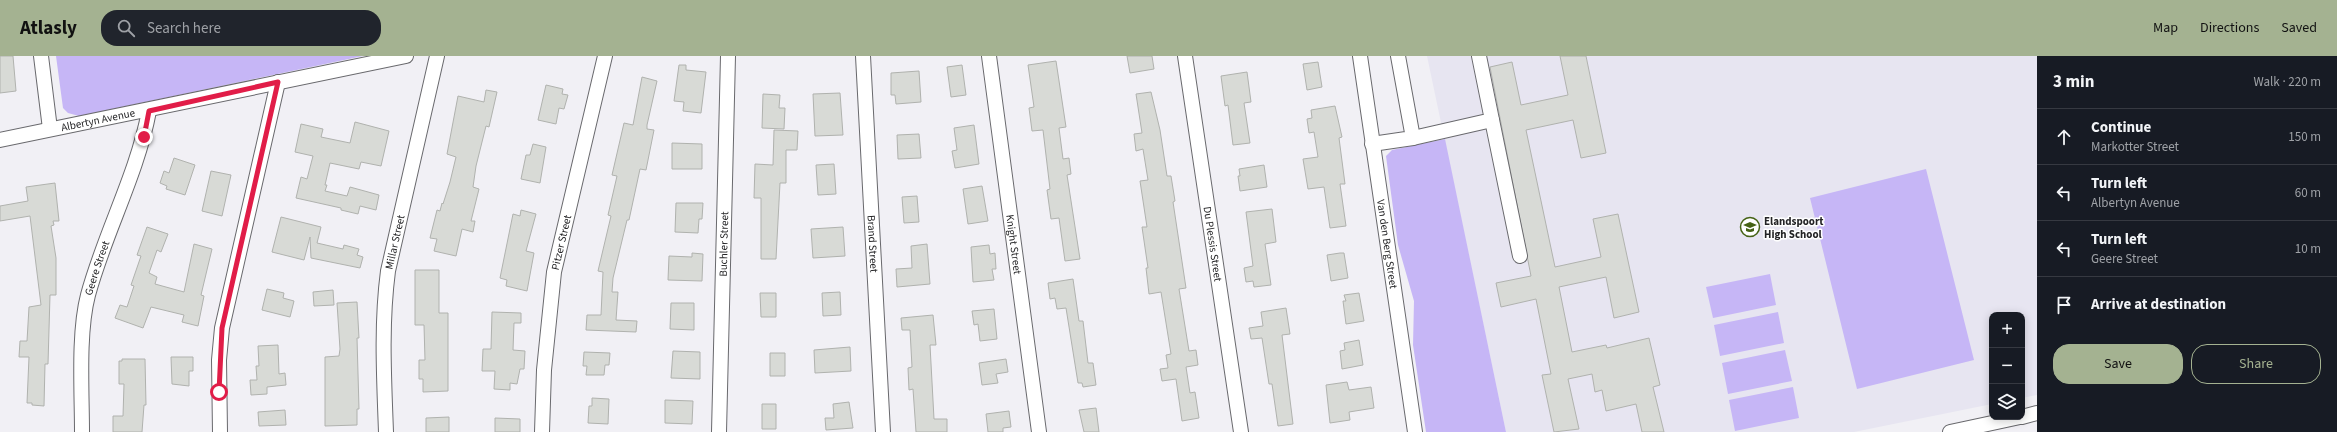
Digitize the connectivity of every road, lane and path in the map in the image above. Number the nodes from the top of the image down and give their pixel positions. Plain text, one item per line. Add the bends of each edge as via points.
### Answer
1 (41, 56) edge
2 (406, 56) edge
3 (437, 56) edge
4 (605, 56) edge
5 (728, 56) edge
6 (863, 56) edge
7 (989, 56) edge
8 (1185, 56) edge
9 (1360, 56) edge
10 (1398, 56) edge
11 (1479, 56) edge
12 (376, 59) edge
13 (278, 82) junction
14 (149, 111) junction
15 (1492, 120) junction
16 (50, 129) junction
17 (1413, 138) junction
18 (0, 140) edge
19 (1372, 144) junction
20 (1520, 256) dead end
21 (2037, 413) edge
22 (2025, 416) edge
23 (2015, 420) edge
24 (2000, 427) edge
25 (82, 432) edge
26 (220, 432) edge
27 (386, 432) edge
28 (542, 432) edge
29 (719, 432) edge
30 (883, 432) edge
31 (1039, 432) edge
32 (1241, 432) edge
33 (1416, 432) edge
34 (1950, 432) edge

1 - 16 street
2 - 12 street, Albertyn Avenue
3 - 27 street, Millar Street via 388,270 383,337
4 - 28 street, Pitzer Street via 554,272 544,370
5 - 29 street, Buchler Street
6 - 30 street, Brand Street
7 - 31 street, Knight Street
8 - 32 street, Du Plessis Street
9 - 19 street, Van den Berg Street
10 - 17 street
11 - 15 street
12 - 13 street, Albertyn Avenue
13 - 14 street, Albertyn Avenue
13 - 26 street via 222,328 219,360
14 - 16 street, Albertyn Avenue
14 - 25 street, Geere Street via 141,151 88,296 83,324
15 - 17 street
15 - 20 street
16 - 18 street, Albertyn Avenue
17 - 19 street
19 - 33 street, Van den Berg Street
21 - 22 street
23 - 24 street
24 - 34 street

